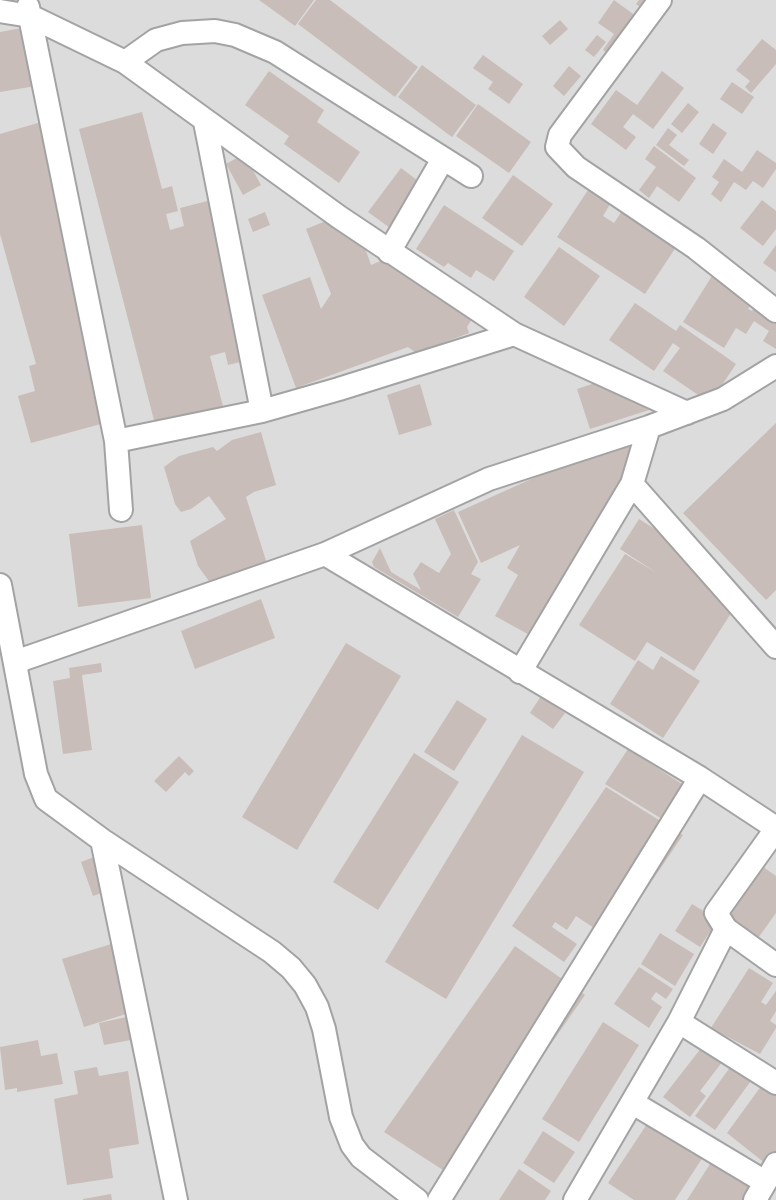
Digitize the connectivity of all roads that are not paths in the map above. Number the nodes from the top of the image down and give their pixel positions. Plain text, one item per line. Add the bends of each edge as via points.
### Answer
1 (660, 0) edge
2 (29, 8) edge
3 (0, 11) edge
4 (125, 62) junction
5 (205, 122) junction
6 (443, 159) junction
7 (471, 176) dead end
8 (389, 252) junction
9 (776, 311) edge
10 (514, 334) junction
11 (776, 366) edge
12 (262, 411) junction
13 (687, 413) junction
14 (649, 427) junction
15 (116, 441) junction
16 (632, 484) junction
17 (121, 510) dead end
18 (325, 554) junction
19 (0, 585) edge
20 (776, 646) edge
21 (15, 662) junction
22 (520, 672) junction
23 (700, 778) junction
24 (776, 828) edge
25 (102, 840) junction
26 (726, 929) junction
27 (776, 965) edge
28 (679, 1022) junction
29 (776, 1083) edge
30 (633, 1103) junction
31 (765, 1182) edge
32 (581, 1198) edge
33 (176, 1200) edge
34 (417, 1200) edge
35 (439, 1200) edge

1 - 9 street via 560,135 557,147 576,167 696,248
2 - 3 street
2 - 4 street
2 - 15 street
4 - 5 street
4 - 6 street via 156,40 182,33 215,31 235,35 275,52
5 - 8 street
5 - 12 street
6 - 7 street
6 - 8 street
8 - 10 street
10 - 12 street
10 - 13 street
11 - 13 street via 723,399
12 - 15 street
13 - 14 street
14 - 16 street
14 - 18 street via 489,479
15 - 17 street
16 - 20 street
16 - 22 street
18 - 21 street
18 - 22 street
19 - 21 street
21 - 25 street via 36,774 46,799
22 - 23 street
23 - 24 street
23 - 35 street
24 - 26 street via 716,913
25 - 33 street
25 - 34 street via 291,968 317,1007 341,1116 352,1145 367,1162
26 - 27 street
26 - 28 street
28 - 29 street
28 - 30 street
30 - 31 street
30 - 32 street

